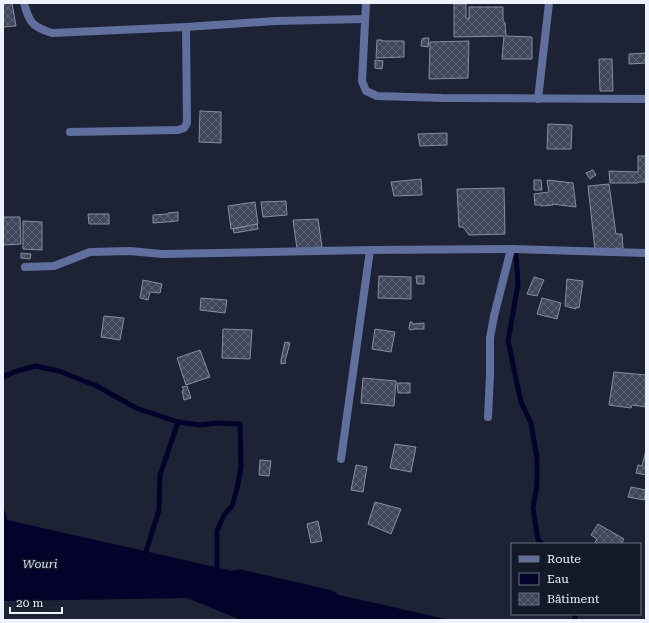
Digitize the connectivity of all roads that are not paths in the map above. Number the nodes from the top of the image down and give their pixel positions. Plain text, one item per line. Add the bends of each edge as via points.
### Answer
1 (24, 3) edge
2 (366, 3) edge
3 (549, 3) edge
4 (365, 19) junction
5 (186, 27) junction
6 (538, 99) junction
7 (646, 99) edge
8 (70, 132) dead end
9 (511, 249) junction
10 (370, 250) junction
11 (646, 253) edge
12 (25, 267) dead end
13 (488, 417) dead end
14 (341, 459) dead end

1 - 5 street via 27,17 38,28 52,33
2 - 4 street
3 - 6 street
4 - 5 street via 275,20
4 - 6 street via 362,81 366,91 377,96
5 - 8 street via 187,123 184,128
6 - 7 street
9 - 10 street
9 - 11 street
9 - 13 street via 490,338
10 - 12 street via 162,254 130,251 90,252 54,266
10 - 14 street

